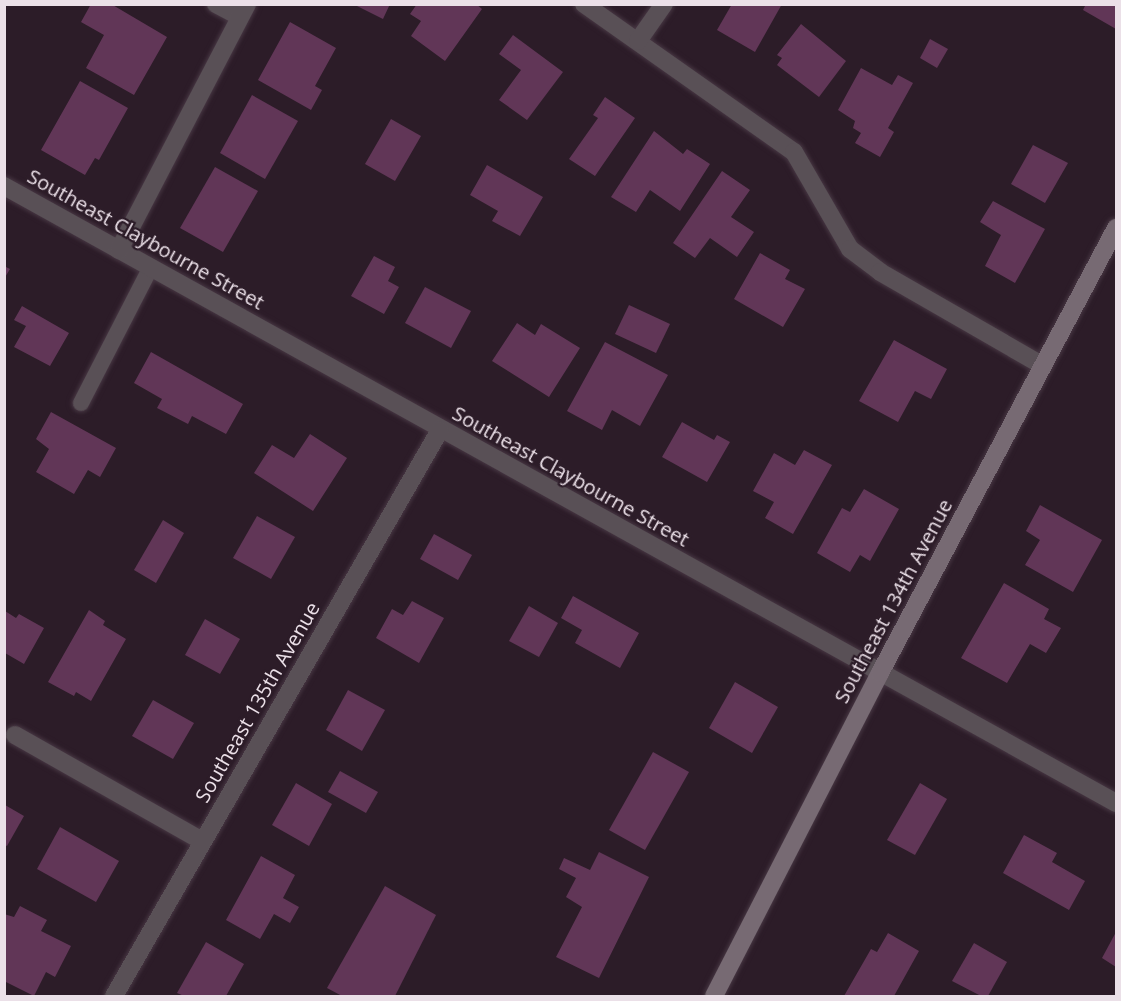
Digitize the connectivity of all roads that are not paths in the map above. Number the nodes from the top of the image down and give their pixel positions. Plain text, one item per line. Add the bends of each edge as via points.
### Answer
1 (216, 4) edge
2 (584, 4) edge
3 (664, 4) edge
4 (244, 11) edge
5 (638, 41) junction
6 (4, 186) edge
7 (1116, 228) edge
8 (119, 250) junction
9 (151, 267) junction
10 (1042, 365) junction
11 (81, 403) dead end
12 (440, 430) junction
13 (880, 673) junction
14 (15, 735) dead end
15 (1116, 803) edge
16 (202, 841) junction
17 (114, 996) edge
18 (714, 996) edge

1 - 4 street
2 - 5 street
3 - 5 street
4 - 8 street
5 - 10 street via 794,152 850,249 880,272
6 - 8 street, Southeast Claybourne Street
7 - 10 street, Southeast 134th Avenue
8 - 9 street, Southeast Claybourne Street
9 - 11 lane
9 - 12 street, Southeast Claybourne Street
10 - 13 street, Southeast 134th Avenue
12 - 13 street, Southeast Claybourne Street
12 - 16 street, Southeast 135th Avenue
13 - 15 street, Southeast Claybourne Street
13 - 18 street, Southeast 134th Avenue
14 - 16 street
16 - 17 street, Southeast 135th Avenue

